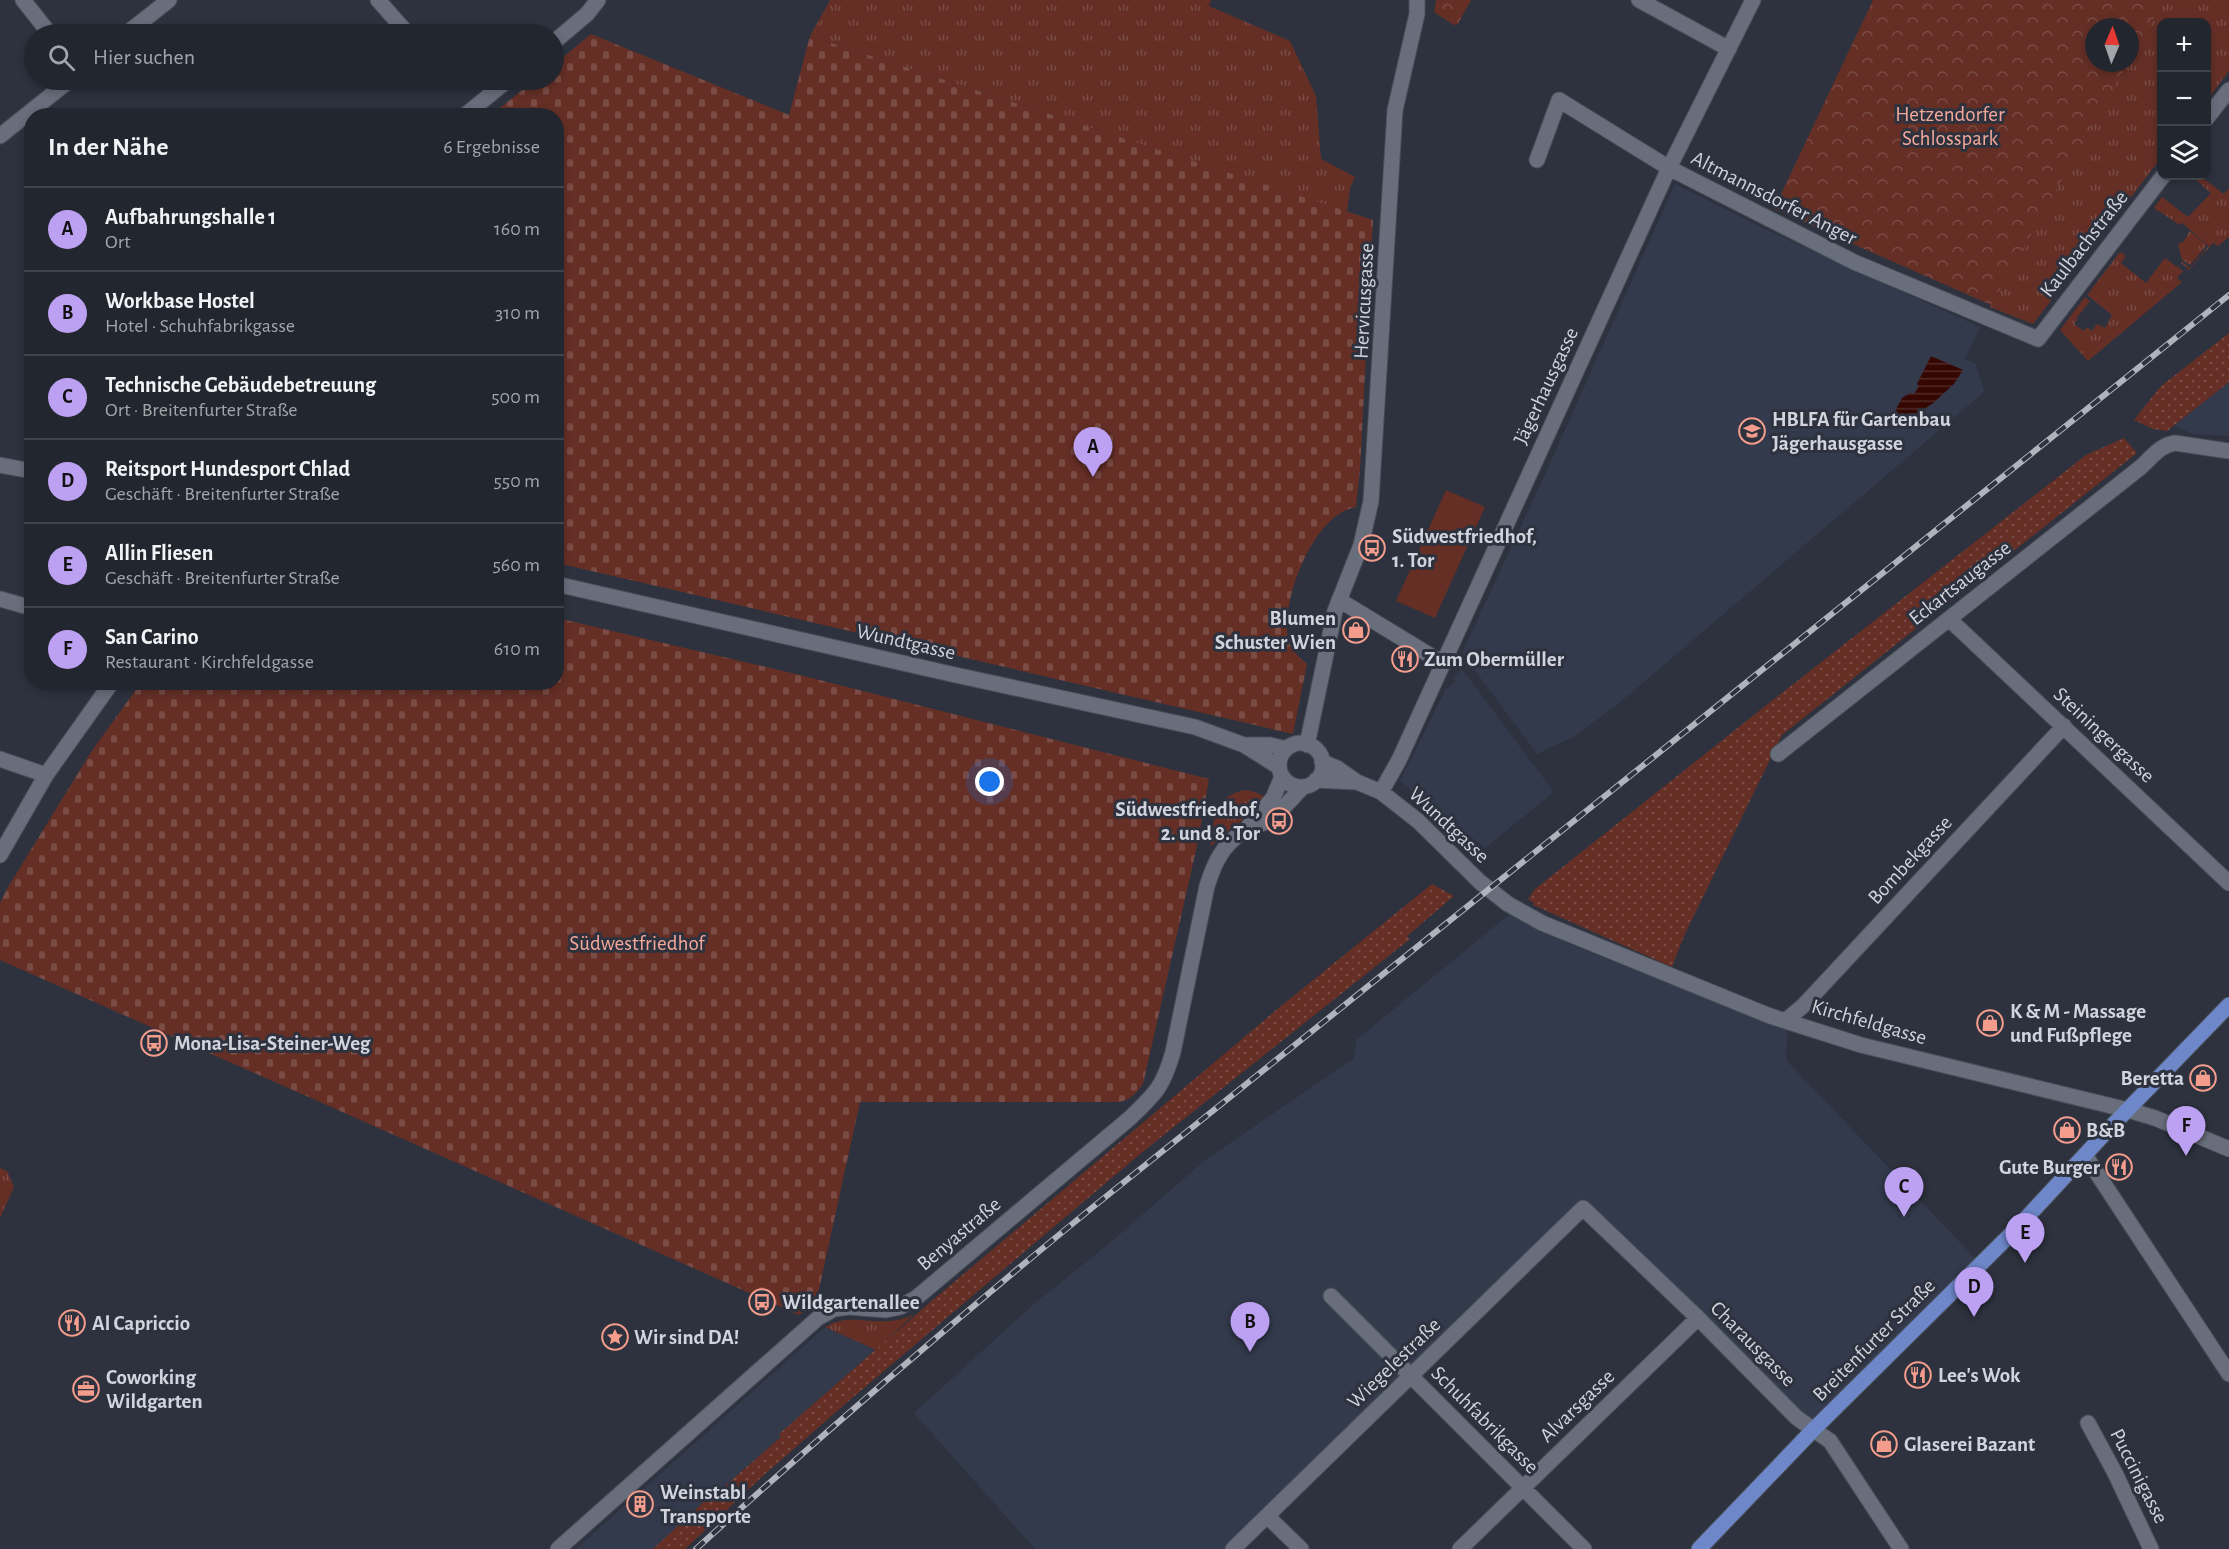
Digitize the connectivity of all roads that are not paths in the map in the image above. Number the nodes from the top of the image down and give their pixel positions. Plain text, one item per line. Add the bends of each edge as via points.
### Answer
1 (23, 0) edge
2 (169, 0) edge
3 (378, 0) edge
4 (598, 0) edge
5 (1417, 0) edge
6 (1639, 0) edge
7 (1753, 0) edge
8 (42, 24) edge
9 (139, 24) edge
10 (399, 24) edge
11 (564, 34) edge
12 (1729, 49) junction
13 (58, 90) edge
14 (496, 90) edge
15 (2229, 90) edge
16 (35, 108) edge
17 (474, 108) edge
18 (2211, 113) edge
19 (24, 117) edge
20 (0, 136) edge
21 (1537, 160) dead end
22 (1669, 168) junction
23 (2160, 180) edge
24 (2038, 339) joint
25 (2229, 451) edge
26 (0, 465) edge
27 (24, 470) edge
28 (564, 586) edge
29 (0, 599) edge
30 (1340, 600) junction
31 (24, 606) edge
32 (1949, 619) junction
33 (1442, 665) junction
34 (106, 690) edge
35 (2064, 726) junction
36 (1245, 745) junction
37 (1307, 745) junction
38 (1286, 749) junction
39 (1778, 754) dead end
40 (0, 759) edge
41 (1322, 762) junction
42 (1281, 772) junction
43 (46, 775) junction
44 (1357, 782) junction
45 (1310, 784) junction
46 (1381, 792) junction
47 (1244, 831) junction
48 (0, 855) edge
49 (2229, 883) edge
50 (1508, 904) joint
51 (2229, 1005) edge
52 (1786, 1020) junction
53 (2128, 1110) junction
54 (2229, 1149) edge
55 (2085, 1155) junction
56 (1583, 1208) joint
57 (1331, 1296) dead end
58 (1698, 1318) junction
59 (2229, 1374) edge
60 (1411, 1376) junction
61 (2088, 1423) dead end
62 (1814, 1429) junction
63 (1523, 1488) junction
64 (1267, 1516) junction
65 (558, 1549) edge
66 (1233, 1549) edge
67 (1301, 1549) edge
68 (1460, 1549) edge
69 (1584, 1549) edge
70 (1699, 1549) edge
71 (1901, 1549) edge
72 (2151, 1549) edge

1 - 8 street
2 - 9 street
3 - 10 street
4 - 11 street
5 - 30 street, Hervicusgasse via 1395,110 1371,501 1363,539
6 - 12 street
7 - 12 street, Jägerhausgasse
12 - 22 street, Jägerhausgasse
13 - 16 street
14 - 17 street
15 - 18 street
19 - 20 street
21 - 22 street, Altmannsdorfer Anger via 1559,100
22 - 24 street, Altmannsdorfer Anger via 1854,262
22 - 33 street, Jägerhausgasse
23 - 24 street, Kaulbachstraße
25 - 32 street, Eckartsaugasse via 2166,444
26 - 27 street
28 - 36 street, Wundtgasse via 1195,727
29 - 31 street
30 - 33 street
30 - 37 street, Hervicusgasse
32 - 35 street, Steiningergasse
32 - 39 street, Eckartsaugasse
33 - 46 street, Jägerhausgasse
34 - 43 street
35 - 49 street, Steiningergasse
35 - 52 street, Bombekgasse
36 - 38 street, Wundtgasse
36 - 42 street, Wundtgasse
37 - 38 street via 1296,744
37 - 41 street via 1314,748
38 - 42 street via 1279,760
40 - 43 street
41 - 44 street, Wundtgasse
41 - 45 street
42 - 45 street via 1288,783
42 - 47 street, Benyastraße via 1273,798
43 - 48 street
44 - 45 street, Wundtgasse
44 - 46 street, Wundtgasse
45 - 47 street, Benyastraße via 1270,819
46 - 50 street, Wundtgasse
47 - 65 street, Benyastraße via 1223,849 1207,886 1173,1052 1157,1093 916,1298 893,1308 834,1309 818,1318
50 - 52 street, Kirchfeldgasse via 1542,923
51 - 53 main road, Breitenfurter Straße
52 - 53 street, Kirchfeldgasse via 1861,1045
53 - 54 street, Kirchfeldgasse
53 - 55 main road, Breitenfurter Straße
55 - 59 street
55 - 62 main road, Breitenfurter Straße
56 - 58 street, Charausgasse
56 - 60 street, Wiegelestraße
57 - 60 street, Schuhfabrikgasse
58 - 62 street, Charausgasse via 1797,1418
58 - 63 street, Alvarsgasse
60 - 63 street, Schuhfabrikgasse
60 - 64 street, Wiegelestraße
61 - 72 street, Puccinigasse
62 - 70 main road, Breitenfurter Straße
62 - 71 street, Charausgasse via 1830,1441
63 - 68 street, Alvarsgasse
63 - 69 street, Schuhfabrikgasse
64 - 66 street, Wiegelestraße
64 - 67 street

